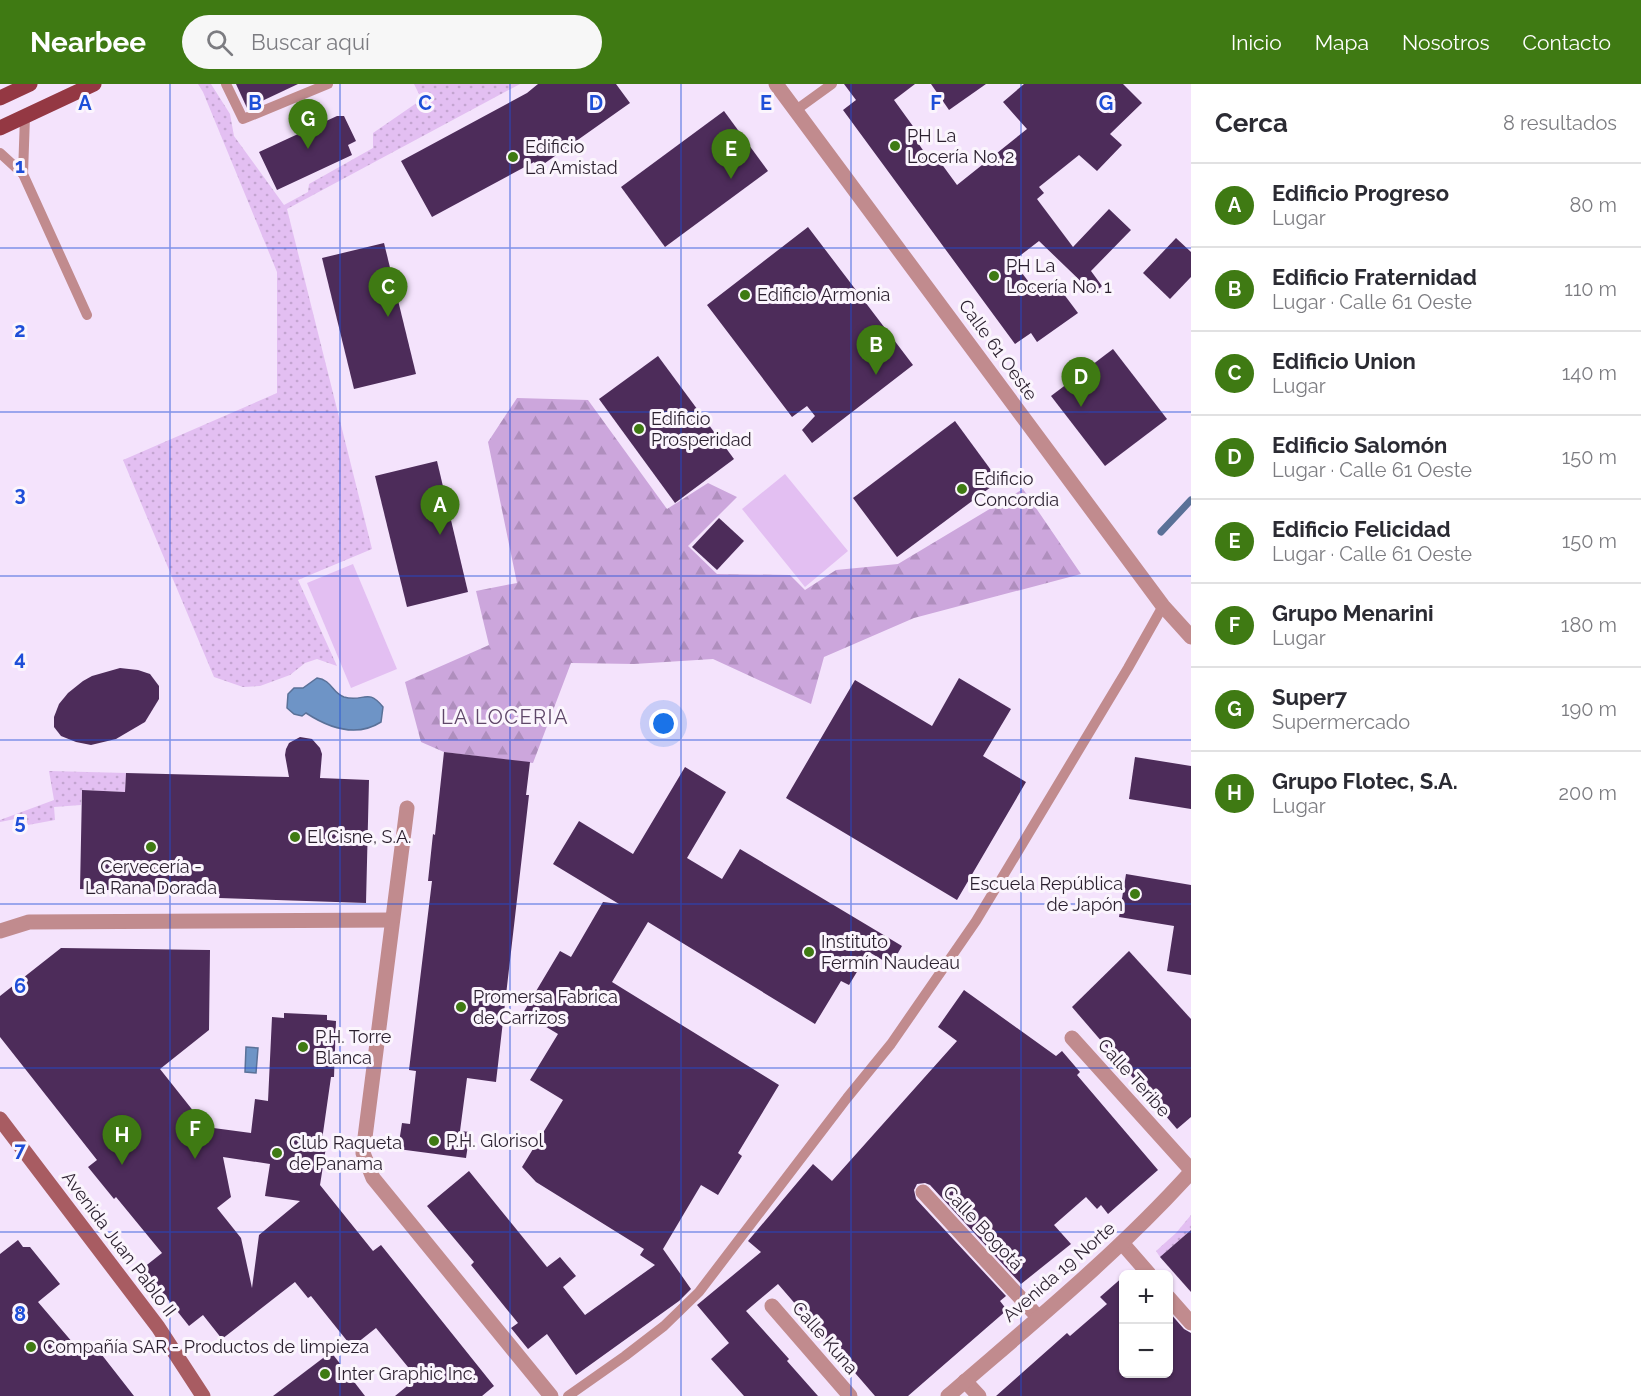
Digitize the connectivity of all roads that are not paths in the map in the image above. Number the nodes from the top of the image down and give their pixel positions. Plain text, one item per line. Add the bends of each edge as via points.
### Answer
1 (30, 84) edge
2 (94, 84) edge
3 (225, 84) edge
4 (328, 84) edge
5 (776, 84) edge
6 (832, 84) edge
7 (0, 98) edge
8 (796, 110) junction
9 (25, 116) junction
10 (0, 128) edge
11 (0, 153) edge
12 (23, 174) junction
13 (87, 315) dead end
14 (1163, 606) junction
15 (1191, 637) edge
16 (407, 808) dead end
17 (392, 920) junction
18 (0, 932) edge
19 (1072, 1038) dead end
20 (0, 1119) edge
21 (1191, 1171) edge
22 (923, 1191) dead end
23 (1122, 1243) junction
24 (1145, 1270) edge
25 (1173, 1303) edge
26 (772, 1306) dead end
27 (1038, 1317) junction
28 (1191, 1323) edge
29 (965, 1381) junction
30 (203, 1396) edge
31 (551, 1396) edge
32 (568, 1396) edge
33 (850, 1396) edge
34 (948, 1396) edge
35 (979, 1396) edge

1 - 7 main road
2 - 9 main road
3 - 4 lane via 243,119
5 - 8 street, Calle 61 Oeste
6 - 8 lane
8 - 14 street, Calle 61 Oeste
9 - 10 main road
9 - 12 lane
11 - 12 lane
12 - 13 lane
14 - 15 street, Calle 61 Oeste
14 - 32 lane via 976,921 891,1044 699,1292 664,1326
16 - 17 street
17 - 18 street via 29,922
17 - 31 street via 363,1153 374,1178
19 - 21 street, Calle Teribe
20 - 30 main road, Avenida Juan Pablo II via 158,1328
21 - 23 street, Avenida 19 Norte
22 - 27 street, Calle Bogotá
23 - 24 street
23 - 27 street, Avenida 19 Norte
25 - 28 street
26 - 33 street, Calle Kuna
27 - 29 street, Avenida 19 Norte
29 - 34 street, Avenida 19 Norte
29 - 35 street

